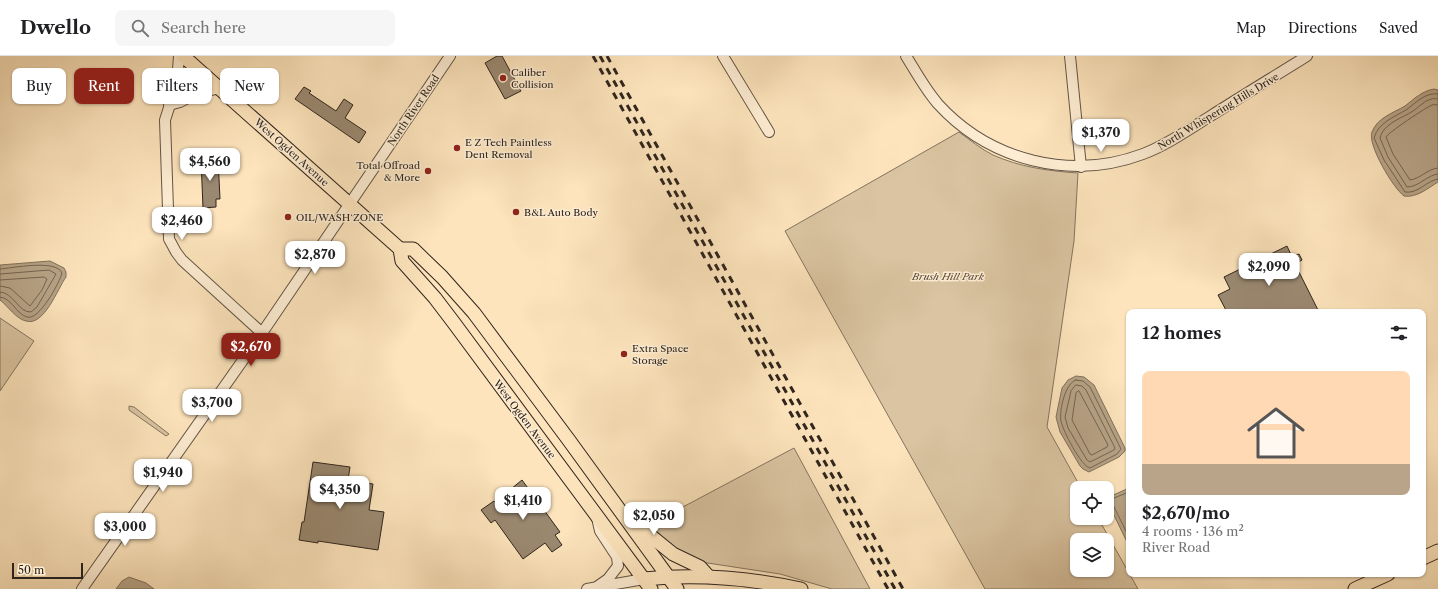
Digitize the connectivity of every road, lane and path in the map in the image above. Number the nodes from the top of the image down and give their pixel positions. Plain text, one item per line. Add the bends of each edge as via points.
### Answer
1 (179, 56) edge
2 (183, 56) edge
3 (450, 56) edge
4 (723, 56) edge
5 (906, 56) edge
6 (1070, 56) edge
7 (1307, 56) edge
8 (220, 88) joint
9 (238, 104) edge
10 (169, 105) junction
11 (769, 132) dead end
12 (1081, 167) junction
13 (348, 204) junction
14 (400, 249) junction
15 (262, 332) junction
16 (620, 510) junction
17 (597, 516) junction
18 (1438, 550) edge
19 (1426, 556) edge
20 (708, 576) junction
21 (668, 577) junction
22 (1381, 577) edge
23 (647, 584) edge
24 (598, 586) junction
25 (82, 589) edge
26 (587, 589) edge
27 (677, 589) edge
28 (801, 589) edge
29 (1355, 589) edge

1 - 10 street via 177,83
2 - 8 main road, West Ogden Avenue
3 - 13 street, North River Road
4 - 11 street
5 - 12 street, North Whispering Hills Drive via 939,105 963,127 986,143 1031,161
6 - 12 street
7 - 12 street, North Whispering Hills Drive via 1156,149 1119,161
8 - 10 street via 195,94
9 - 13 main road, West Ogden Avenue
10 - 15 street via 164,140 169,238 172,246 182,260
13 - 14 main road, West Ogden Avenue
13 - 15 street, North River Road
14 - 16 main road, West Ogden Avenue via 412,249 456,292
14 - 17 main road, West Ogden Avenue via 402,262 445,311
15 - 25 street, North River Road
16 - 20 main road via 673,554 700,567
16 - 21 main road
17 - 23 main road, West Ogden Avenue
17 - 24 street via 600,531 617,557 618,566 608,579
18 - 19 main road
20 - 21 main road
20 - 28 main road
21 - 23 main road
21 - 27 main road
22 - 29 main road
23 - 24 street
24 - 26 street

